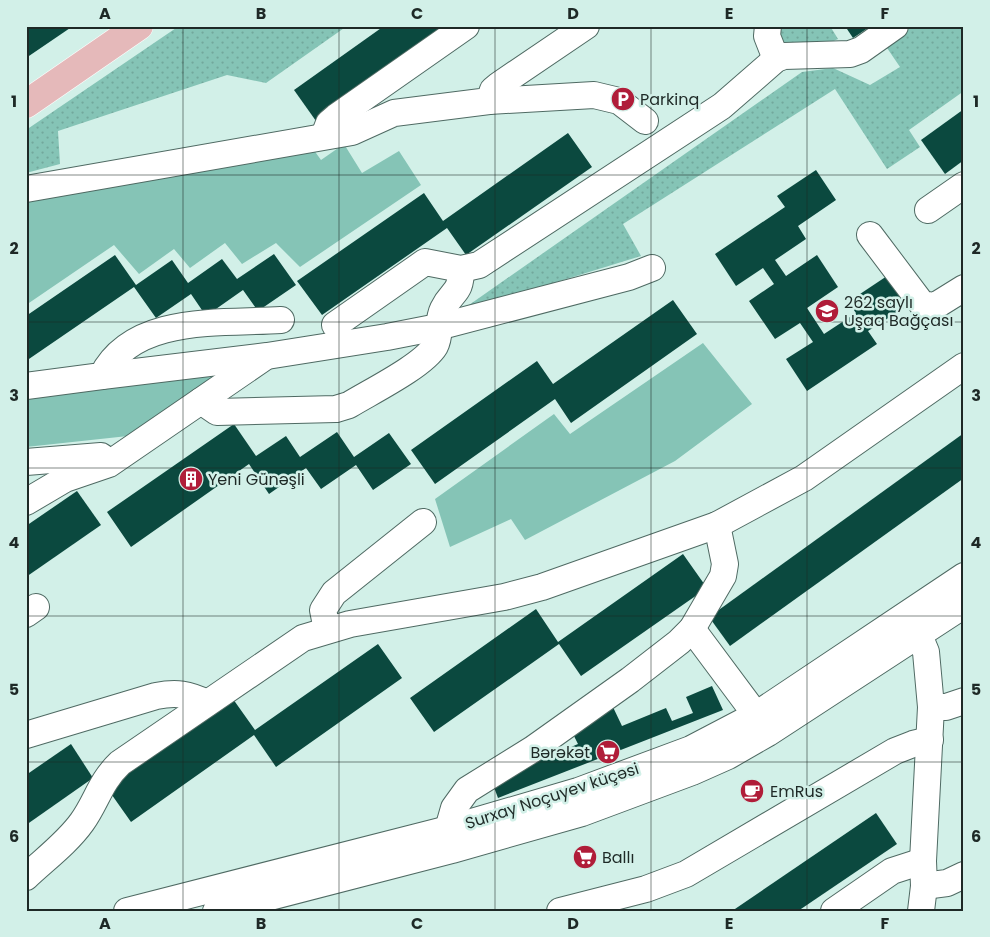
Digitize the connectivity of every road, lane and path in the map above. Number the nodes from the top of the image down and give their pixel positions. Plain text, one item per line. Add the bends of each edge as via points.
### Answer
1 (139, 26) edge
2 (466, 26) edge
3 (586, 26) edge
4 (768, 26) edge
5 (895, 26) edge
6 (776, 59) junction
7 (489, 101) junction
8 (26, 104) edge
9 (645, 120) dead end
10 (324, 136) junction
11 (964, 186) edge
12 (26, 189) edge
13 (928, 210) dead end
14 (870, 235) dead end
15 (652, 268) dead end
16 (461, 269) junction
17 (964, 288) edge
18 (281, 320) dead end
19 (335, 325) dead end
20 (438, 327) junction
21 (267, 356) junction
22 (964, 366) edge
23 (102, 376) junction
24 (26, 386) edge
25 (201, 401) junction
26 (26, 462) edge
27 (109, 464) junction
28 (26, 502) edge
29 (423, 522) dead end
30 (717, 525) junction
31 (964, 576) edge
32 (964, 605) edge
33 (913, 625) junction
34 (692, 629) junction
35 (327, 630) junction
36 (964, 701) edge
37 (207, 703) junction
38 (931, 707) junction
39 (756, 715) junction
40 (26, 735) edge
41 (930, 740) junction
42 (450, 839) junction
43 (964, 875) edge
44 (26, 877) edge
45 (923, 886) edge
46 (648, 900) edge
47 (127, 911) edge
48 (216, 911) edge
49 (560, 911) edge
50 (834, 911) edge

1 - 8 main road
2 - 10 street via 336,117 329,123
3 - 7 street via 499,85
4 - 6 street via 766,36
5 - 6 street via 850,54
6 - 16 street via 714,111 479,265
7 - 9 street via 594,95 619,101
7 - 10 street via 394,113 352,132
10 - 12 street
11 - 13 street
14 - 17 street via 922,304 934,306
15 - 20 street via 629,277
16 - 19 street via 425,262
16 - 20 street via 461,282 438,318
18 - 23 street via 170,327 155,331 121,352 108,364
20 - 21 street
20 - 25 street via 438,341 422,360 349,406 217,412
21 - 23 street
21 - 25 street
22 - 30 street via 804,478
23 - 24 street
25 - 27 street
26 - 27 street via 101,456
27 - 28 street via 65,479
29 - 35 street via 334,593 323,610
30 - 34 street via 725,564 723,576
30 - 35 street via 542,587
31 - 33 street, Surxay Noçuyev küçəsi
32 - 33 street, Surxay Noçuyev küçəsi
33 - 38 street via 926,652
33 - 39 street, Surxay Noçuyev küçəsi
33 - 42 street, Surxay Noçuyev küçəsi via 768,733 728,756 643,792 582,813
34 - 39 street
34 - 42 street via 630,680 533,749 467,790 454,808
35 - 37 street via 303,638
36 - 38 street via 946,707
37 - 40 street via 177,692
37 - 44 street via 106,776 84,820 73,834
38 - 41 street
39 - 42 street, Surxay Noçuyev küçəsi via 691,749
41 - 45 street
41 - 46 street via 895,751 686,874
42 - 47 street, Surxay Noçuyev küçəsi
42 - 48 street, Surxay Noçuyev küçəsi
43 - 45 street via 947,883
45 - 50 street via 892,871
46 - 49 street

